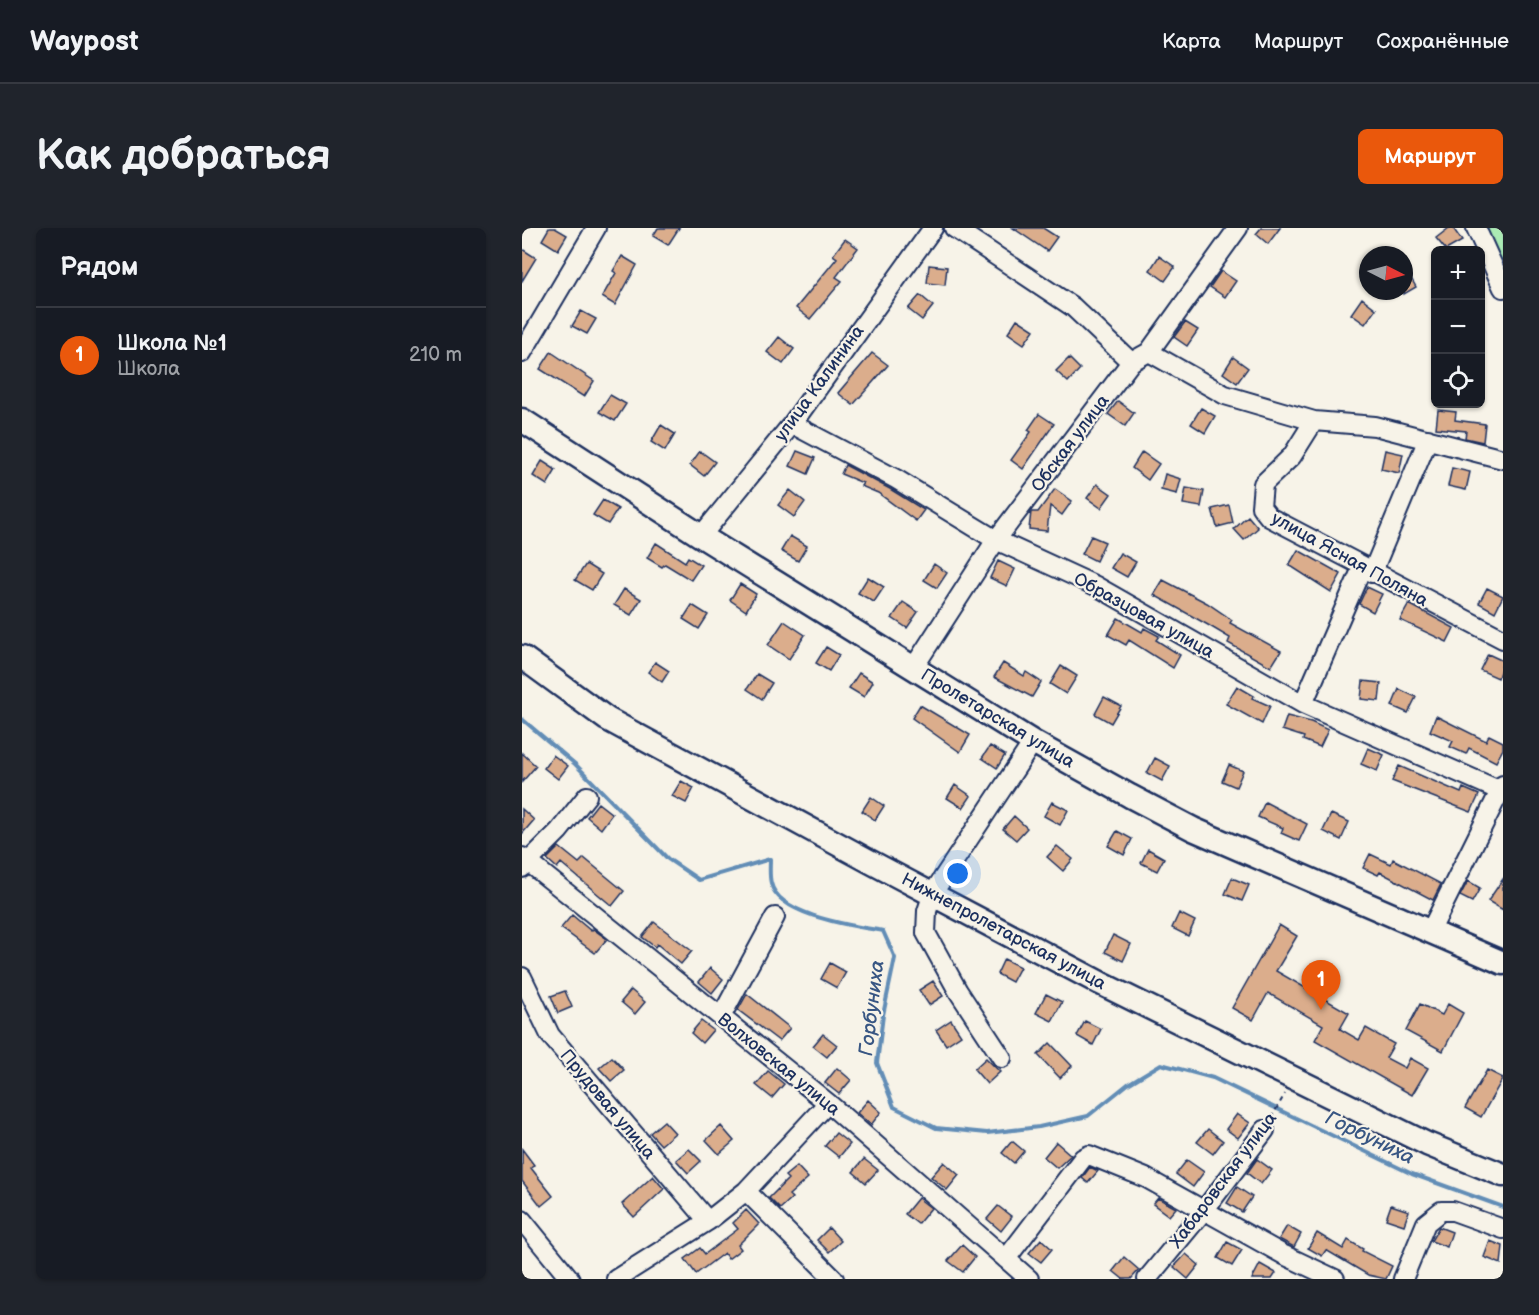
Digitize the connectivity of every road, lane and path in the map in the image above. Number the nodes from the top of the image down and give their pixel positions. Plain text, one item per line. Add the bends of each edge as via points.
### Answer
1 (596, 228) edge
2 (933, 228) edge
3 (954, 228) edge
4 (1238, 228) edge
5 (1476, 228) edge
6 (1503, 288) edge
7 (1149, 352) junction
8 (522, 353) edge
9 (1131, 362) junction
10 (522, 420) edge
11 (1314, 421) junction
12 (792, 424) junction
13 (1428, 439) junction
14 (1503, 459) edge
15 (701, 536) junction
16 (996, 540) junction
17 (1367, 571) junction
18 (1503, 639) edge
19 (522, 657) edge
20 (914, 667) junction
21 (1303, 704) junction
22 (1033, 742) junction
23 (1502, 789) edge
24 (586, 796) dead end
25 (524, 863) edge
26 (933, 892) junction
27 (775, 917) dead end
28 (1430, 932) junction
29 (1503, 963) edge
30 (522, 977) edge
31 (721, 1017) junction
32 (1002, 1059) dead end
33 (1293, 1078) junction
34 (828, 1103) junction
35 (1265, 1130) joint
36 (1503, 1175) edge
37 (746, 1191) junction
38 (1205, 1209) junction
39 (522, 1220) edge
40 (708, 1221) junction
41 (1503, 1228) edge
42 (1006, 1259) junction
43 (570, 1279) edge
44 (616, 1279) edge
45 (834, 1279) edge
46 (1029, 1279) edge
47 (1147, 1279) edge
48 (1335, 1279) edge
49 (1403, 1279) edge

1 - 8 street
2 - 12 street, улица Калинина
3 - 9 street via 1073,307
4 - 7 street, Обская улица
5 - 6 street
7 - 9 street, Обская улица
7 - 11 street via 1225,395
9 - 16 street, Обская улица
10 - 15 main road, Пролетарская улица
11 - 13 street via 1375,426
11 - 17 street, улица Ясная Поляна via 1292,456 1263,484 1261,507 1282,526
12 - 15 street, улица Калинина
12 - 16 street, Образцовая улица via 896,479
13 - 14 street
13 - 17 street
15 - 20 main road, Пролетарская улица
16 - 20 street, Обская улица
16 - 21 street, Образцовая улица via 1095,586
17 - 18 street, улица Ясная Поляна
17 - 21 street
19 - 26 main road, Нижнепролетарская улица via 607,719
20 - 22 main road, Пролетарская улица
21 - 23 street, Образцовая улица
22 - 26 street
22 - 28 main road, Пролетарская улица via 1193,829
23 - 28 street
24 - 25 street
25 - 31 street, Волховская улица
26 - 32 street via 926,933
26 - 33 main road, Нижнепролетарская улица via 1100,983
27 - 31 street
28 - 29 main road, Пролетарская улица
30 - 40 street, Прудовая улица via 550,1035
31 - 34 street, Волховская улица
33 - 35 path, Хабаровская улица
33 - 36 main road, Нижнепролетарская улица via 1427,1144
34 - 37 street
34 - 42 street, Волховская улица
35 - 38 street, Хабаровская улица
37 - 40 street
37 - 45 street
38 - 42 street via 1146,1178 1089,1155
38 - 47 street, Хабаровская улица
38 - 48 street via 1284,1255
39 - 43 street
40 - 44 street
41 - 49 street via 1441,1211 1426,1223
42 - 46 street, Волховская улица

